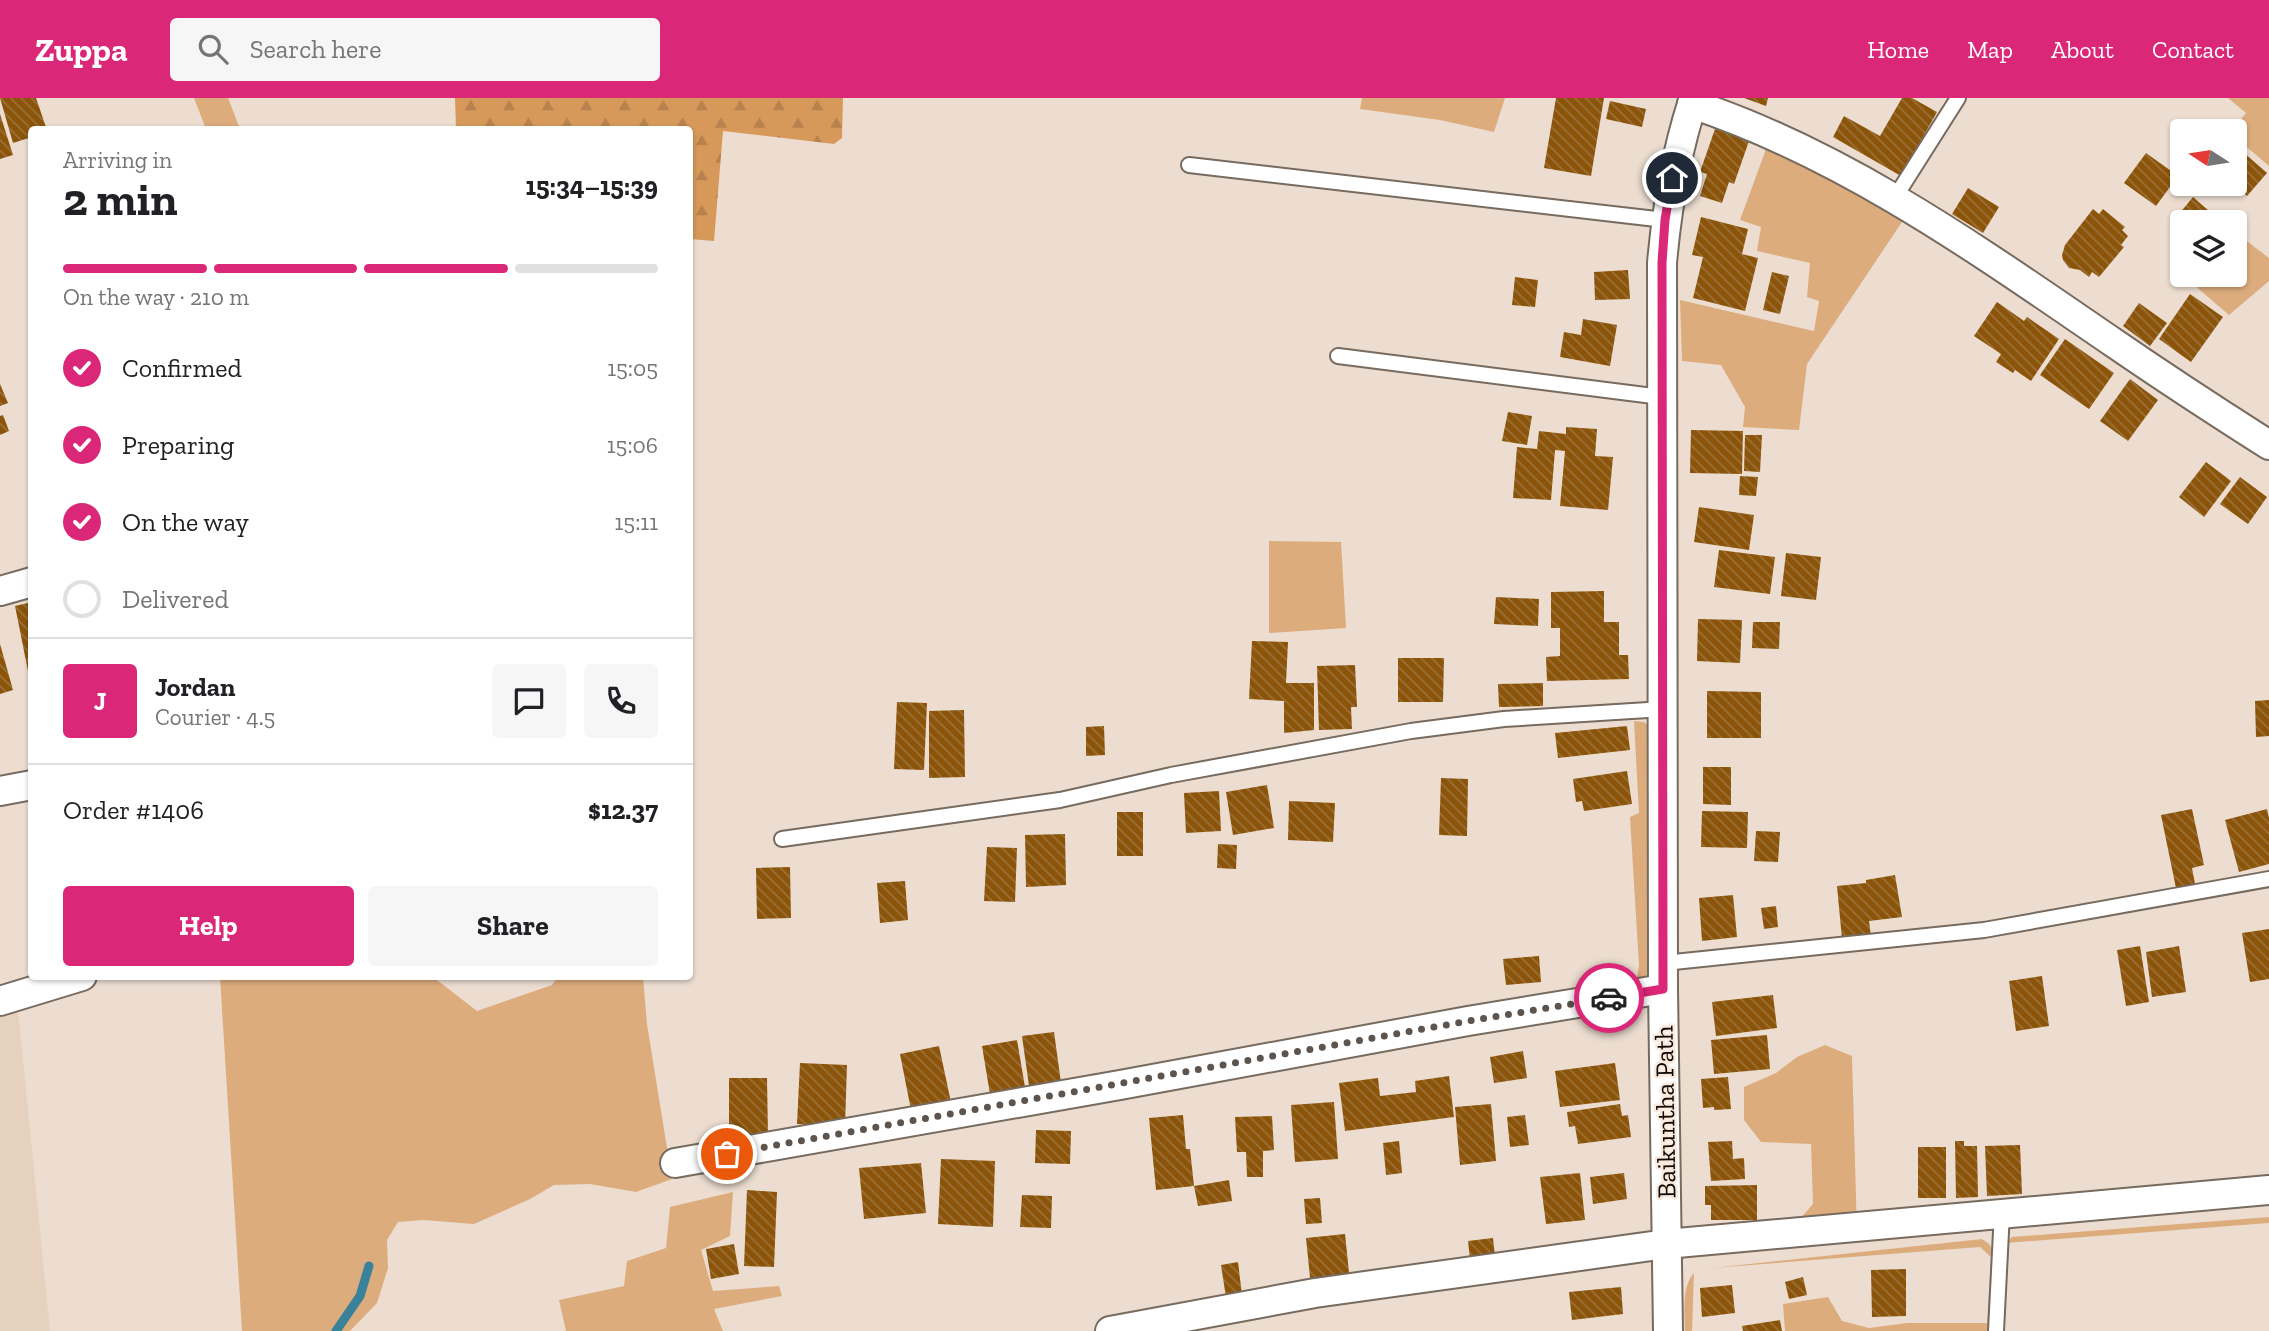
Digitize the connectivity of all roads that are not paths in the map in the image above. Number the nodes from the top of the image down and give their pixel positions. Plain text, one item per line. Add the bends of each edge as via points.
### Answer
1 (1958, 98) edge
2 (1693, 101) edge
3 (1189, 165) dead end
4 (1894, 199) junction
5 (1665, 220) junction
6 (1338, 356) dead end
7 (1661, 397) junction
8 (2269, 445) edge
9 (28, 583) edge
10 (0, 591) edge
11 (1664, 709) junction
12 (28, 786) edge
13 (0, 791) edge
14 (782, 839) dead end
15 (2269, 879) edge
16 (1664, 976) junction
17 (69, 980) edge
18 (0, 1001) edge
19 (675, 1163) dead end
20 (2269, 1190) edge
21 (2002, 1212) junction
22 (1666, 1244) junction
23 (1110, 1331) edge
24 (1668, 1331) edge
25 (1996, 1331) edge

1 - 4 lane
2 - 4 street via 1740,120
2 - 5 street, Baikuntha Path
3 - 5 lane
4 - 8 street
5 - 7 street, Baikuntha Path
6 - 7 lane
7 - 11 street, Baikuntha Path
9 - 10 street
11 - 14 lane via 1504,719 1412,731 1060,800
11 - 16 street, Baikuntha Path
12 - 13 street
15 - 16 lane via 1984,930
16 - 19 street via 1468,1021
16 - 22 street, Baikuntha Path
17 - 18 street
20 - 21 street
21 - 22 street
21 - 25 lane
22 - 23 street via 1315,1293
22 - 24 street, Baikuntha Path

